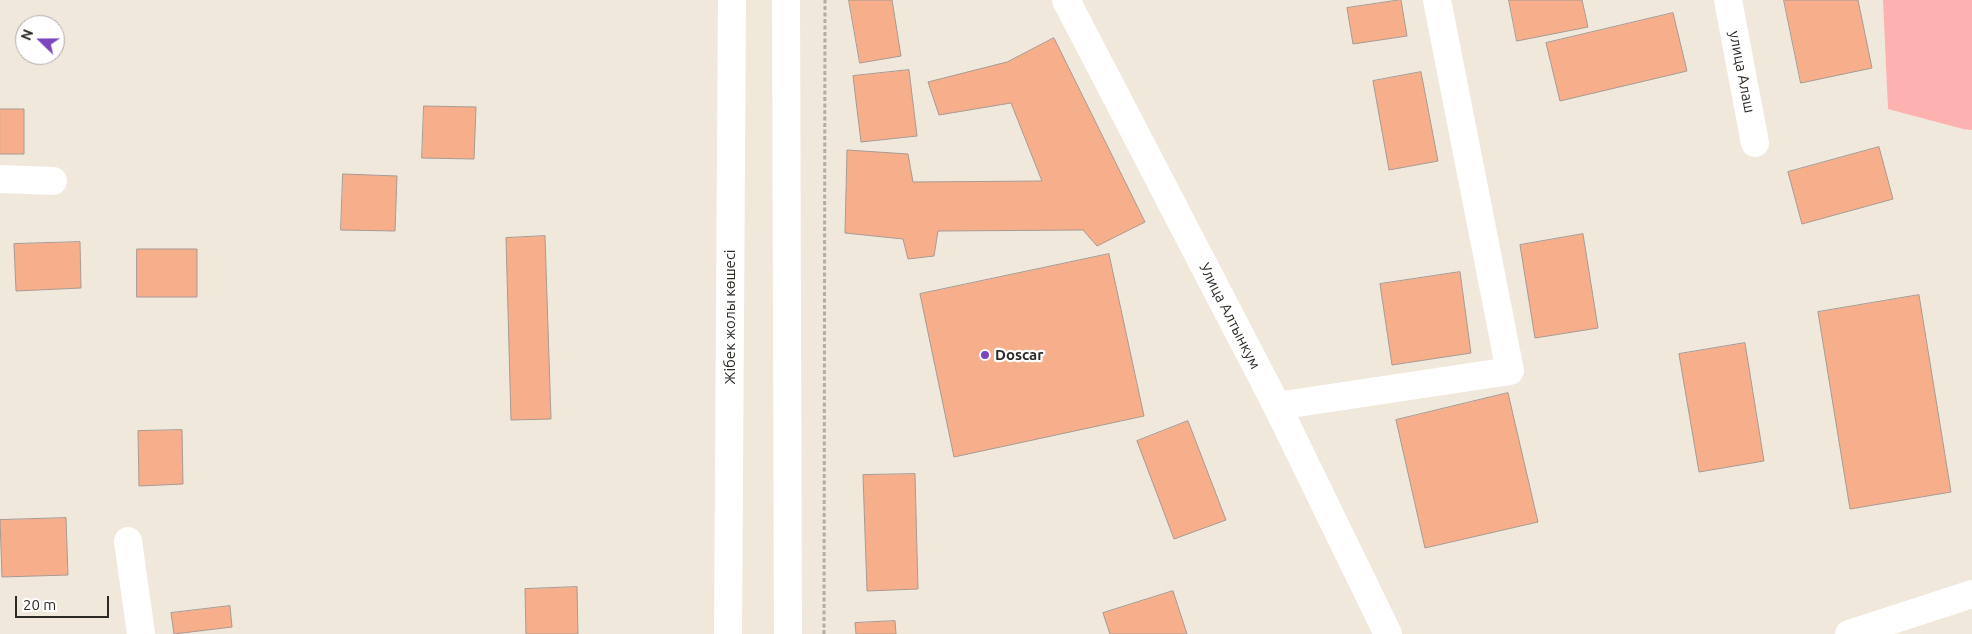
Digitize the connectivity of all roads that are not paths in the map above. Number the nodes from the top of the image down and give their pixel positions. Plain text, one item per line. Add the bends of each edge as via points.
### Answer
1 (732, 0) edge
2 (786, 0) edge
3 (1066, 0) edge
4 (1436, 0) edge
5 (1728, 0) edge
6 (1756, 144) dead end
7 (0, 179) edge
8 (53, 181) dead end
9 (1276, 406) junction
10 (128, 541) dead end
11 (1972, 594) edge
12 (141, 634) edge
13 (728, 634) edge
14 (788, 634) edge
15 (1388, 634) edge
16 (1850, 634) edge

1 - 13 street, Жібек жолы көшесі
2 - 14 street
3 - 9 street, Улица Алтынкум
4 - 9 street via 1510,371
5 - 6 street, улица Алаш
7 - 8 street
9 - 15 street, Улица Алтынкум
10 - 12 street
11 - 16 street

